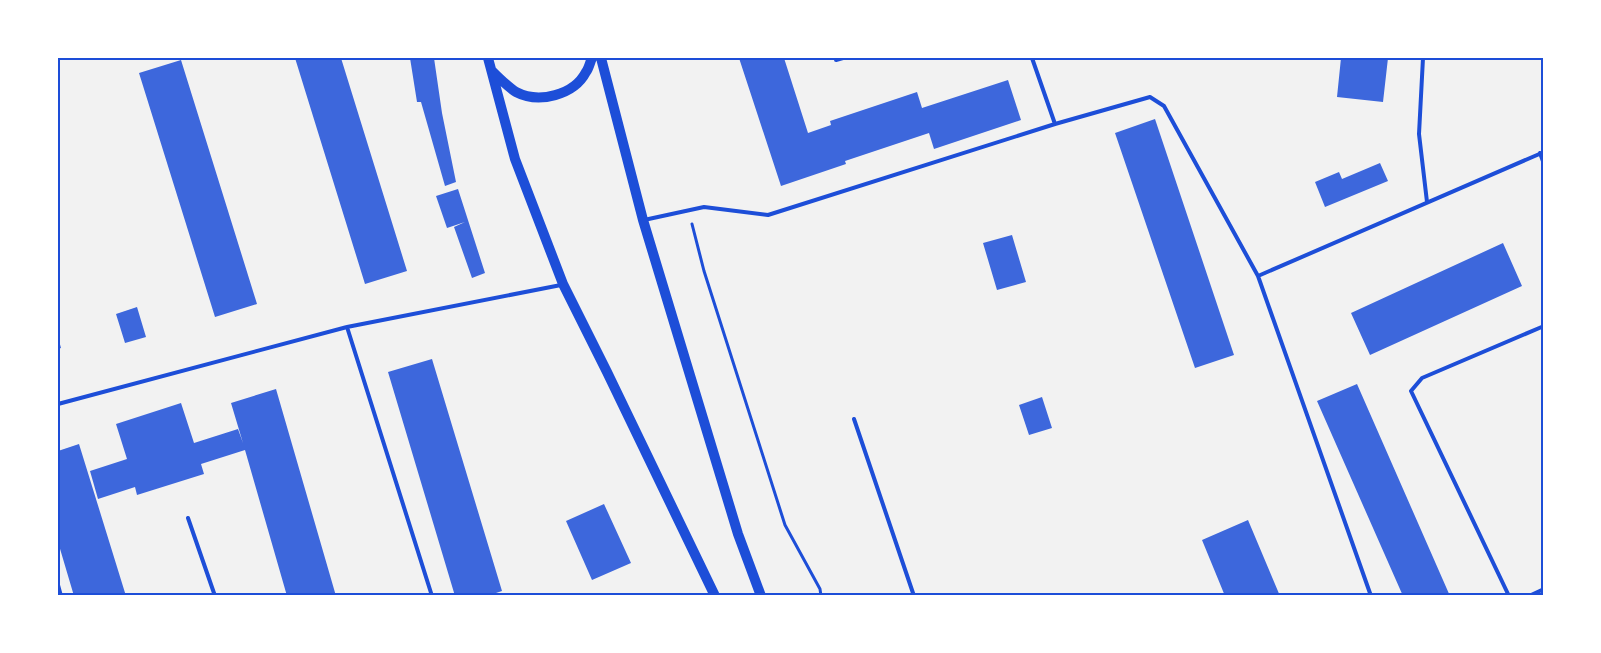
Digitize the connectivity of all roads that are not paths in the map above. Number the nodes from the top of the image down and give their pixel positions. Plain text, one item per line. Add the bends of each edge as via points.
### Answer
1 (488, 58) edge
2 (592, 58) edge
3 (601, 58) edge
4 (836, 58) edge
5 (843, 58) edge
6 (1032, 58) edge
7 (1423, 58) edge
8 (492, 70) junction
9 (1055, 124) junction
10 (1542, 152) edge
11 (1544, 164) edge
12 (1427, 202) junction
13 (643, 220) junction
14 (1258, 276) junction
15 (563, 284) junction
16 (1544, 326) edge
17 (347, 328) junction
18 (58, 404) edge
19 (854, 419) dead end
20 (188, 518) dead end
21 (58, 585) edge
22 (1544, 589) edge
23 (61, 596) edge
24 (215, 596) edge
25 (432, 596) edge
26 (714, 596) edge
27 (761, 596) edge
28 (914, 596) edge
29 (1371, 596) edge
30 (1508, 596) edge
31 (1529, 596) edge

1 - 8 main road
2 - 8 main road via 586,73 573,87 555,96 535,98 517,92
3 - 13 main road
4 - 5 lane
6 - 9 lane
7 - 12 lane via 1419,134
8 - 15 main road via 515,158
9 - 13 lane via 768,215 704,207
9 - 14 lane via 1150,97 1164,106
10 - 11 lane
10 - 12 lane
12 - 14 lane
13 - 27 main road via 738,534
14 - 29 lane
15 - 17 lane
15 - 26 main road
16 - 30 lane via 1422,378 1410,391
17 - 18 lane
17 - 25 lane
19 - 28 lane
20 - 24 lane
21 - 23 lane
22 - 31 lane

